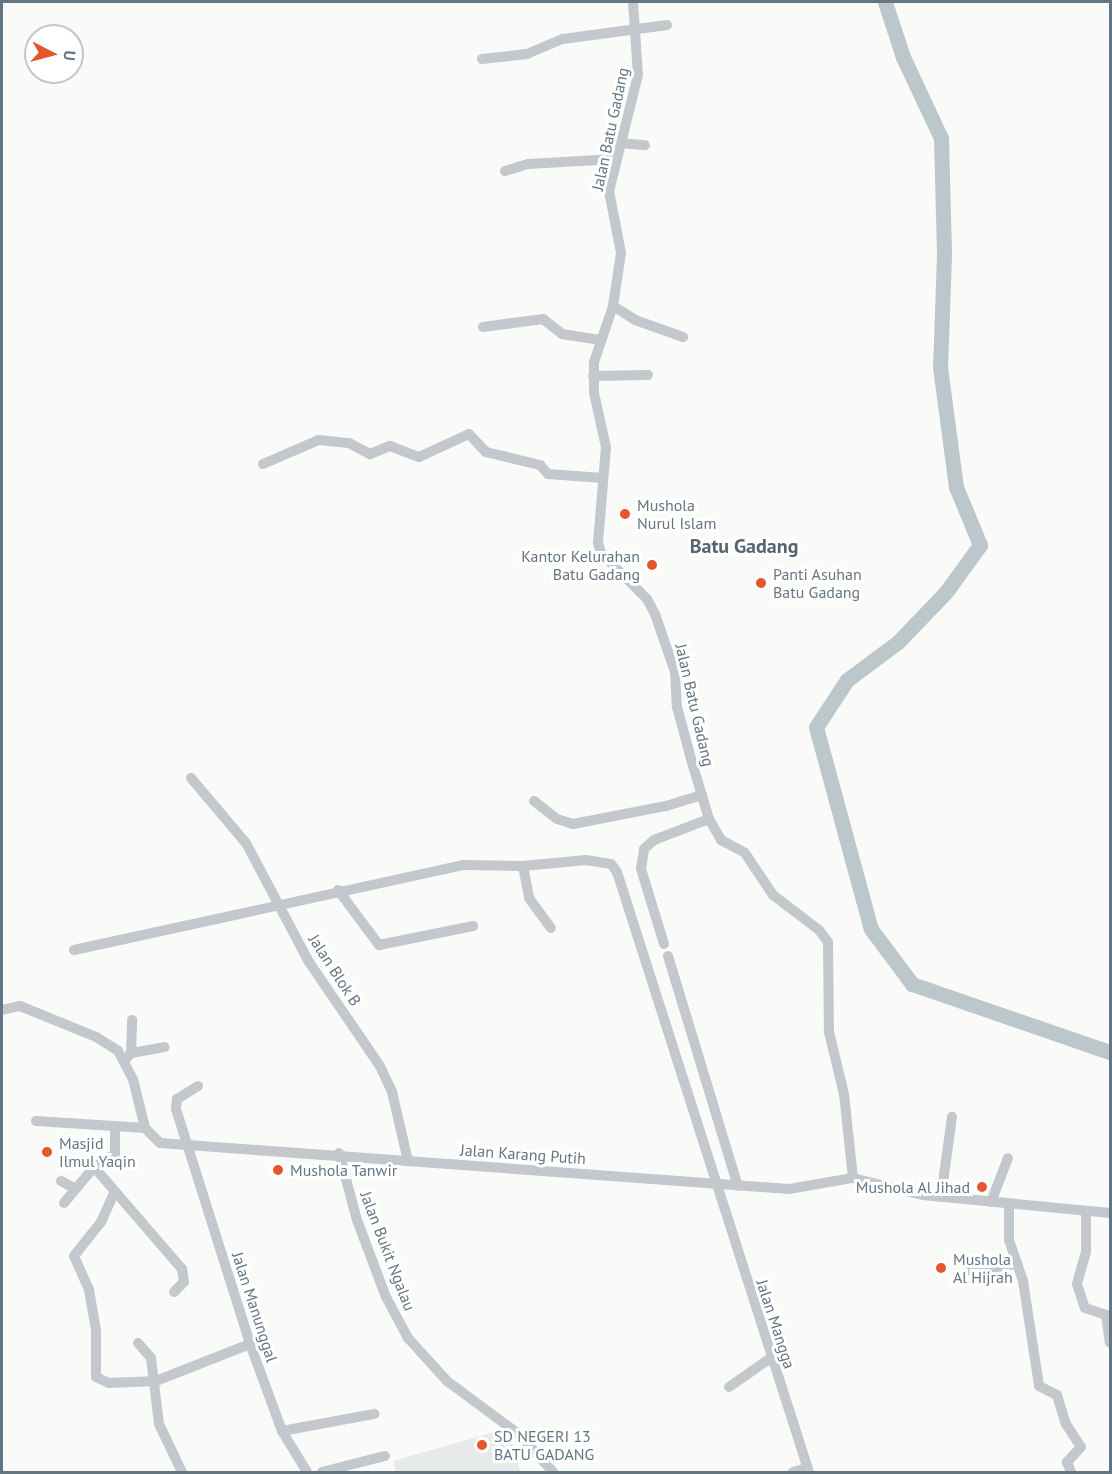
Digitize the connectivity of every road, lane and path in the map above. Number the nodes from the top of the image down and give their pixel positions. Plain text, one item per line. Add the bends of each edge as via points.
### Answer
1 (633, 2) edge
2 (667, 25) dead end
3 (637, 29) junction
4 (482, 59) dead end
5 (620, 143) junction
6 (645, 145) dead end
7 (616, 159) junction
8 (505, 171) dead end
9 (613, 306) junction
10 (483, 327) dead end
11 (683, 337) dead end
12 (598, 340) junction
13 (648, 375) dead end
14 (593, 376) junction
15 (263, 464) dead end
16 (603, 478) junction
17 (191, 778) dead end
18 (702, 795) junction
19 (534, 801) dead end
20 (709, 819) junction
21 (523, 866) junction
22 (338, 890) junction
23 (280, 906) junction
24 (473, 926) dead end
25 (551, 928) dead end
26 (664, 944) dead end
27 (74, 950) dead end
28 (668, 956) dead end
29 (2, 1010) edge
30 (132, 1020) dead end
31 (164, 1047) dead end
32 (128, 1056) junction
33 (198, 1086) dead end
34 (952, 1117) dead end
35 (36, 1121) dead end
36 (115, 1126) junction
37 (145, 1128) junction
38 (188, 1146) junction
39 (339, 1153) junction
40 (1008, 1158) dead end
41 (408, 1161) junction
42 (94, 1167) junction
43 (853, 1178) junction
44 (61, 1181) dead end
45 (716, 1185) junction
46 (738, 1186) junction
47 (74, 1188) junction
48 (114, 1193) junction
49 (940, 1197) junction
50 (991, 1202) junction
51 (64, 1203) dead end
52 (1009, 1204) junction
53 (1088, 1211) junction
54 (1110, 1213) edge
55 (1017, 1264) junction
56 (971, 1271) dead end
57 (174, 1292) dead end
58 (138, 1343) dead end
59 (1110, 1343) edge
60 (250, 1344) junction
61 (772, 1357) junction
62 (156, 1381) junction
63 (729, 1387) dead end
64 (374, 1414) dead end
65 (282, 1431) junction
66 (385, 1456) dead end
67 (808, 1470) edge
68 (182, 1473) edge
69 (307, 1473) edge
70 (322, 1473) edge
71 (553, 1473) edge
72 (793, 1473) edge
73 (1071, 1473) edge

1 - 3 street, Jalan Batu Gadang
2 - 3 street
3 - 4 street via 563,39 527,54
3 - 5 street, Jalan Batu Gadang via 638,75
5 - 6 street
5 - 7 street, Jalan Batu Gadang
7 - 8 street via 540,163
7 - 9 street, Jalan Batu Gadang via 610,202 621,253
9 - 11 street via 635,320
9 - 12 street, Jalan Batu Gadang
10 - 12 street via 543,319 562,334
12 - 14 street, Jalan Batu Gadang
13 - 14 street
14 - 16 street, Jalan Batu Gadang via 605,439
15 - 16 street via 319,440 349,443 370,454 390,446 419,457 469,434 486,452 540,465 548,474
16 - 18 street, Jalan Batu Gadang via 599,549 647,599 655,614 675,672 680,719
17 - 23 street, Jalan Blok B via 246,843
18 - 19 street via 573,824 557,819
18 - 20 street, Jalan Batu Gadang
20 - 26 street via 654,840 644,849 641,869
20 - 43 street, Jalan Batu Gadang via 724,844 746,853 773,895 819,930 828,942 829,1032 844,1094
21 - 22 street via 463,865
21 - 25 street via 529,898
21 - 45 street, Jalan Mangga via 586,860 604,861 614,867
22 - 23 street
22 - 24 street via 379,945
23 - 27 street
23 - 41 street, Jalan Blok B via 309,962 388,1080
28 - 46 street
29 - 32 street via 20,1006 96,1037
30 - 32 street
31 - 32 street
32 - 37 street
33 - 38 street, Jalan Manunggal via 182,1094 175,1104
34 - 49 street
35 - 36 street
36 - 37 street
36 - 42 street via 115,1154
37 - 38 street, Jalan Karang Putih via 160,1143
38 - 39 street, Jalan Karang Putih
38 - 60 street, Jalan Manunggal
39 - 41 street, Jalan Karang Putih
39 - 71 street, Jalan Bukit Ngalau via 357,1220 386,1297 408,1338 447,1381 520,1436
40 - 50 street
41 - 45 street, Jalan Karang Putih
42 - 47 street
42 - 48 street
43 - 46 street, Jalan Karang Putih via 804,1189
43 - 49 street, Jalan Karang Putih
44 - 47 street
45 - 46 street, Jalan Karang Putih
45 - 61 street, Jalan Mangga
47 - 51 street
48 - 57 street via 182,1269 184,1282
48 - 62 street via 101,1222 74,1256 89,1290 96,1330 94,1372 109,1383
49 - 50 street, Jalan Karang Putih
50 - 52 street, Jalan Karang Putih
52 - 53 street, Jalan Karang Putih
52 - 55 street via 1009,1240
53 - 54 street, Jalan Karang Putih
53 - 59 street via 1086,1252 1077,1284 1085,1308 1106,1315
55 - 56 street
55 - 73 street via 1040,1386 1057,1395 1065,1424 1080,1444 1079,1452 1067,1462
58 - 62 street via 149,1352
60 - 62 street
60 - 65 street, Jalan Manunggal
61 - 63 street
61 - 67 street, Jalan Mangga
62 - 68 street via 162,1434
64 - 65 street
65 - 69 street, Jalan Manunggal
66 - 70 street
67 - 72 street

